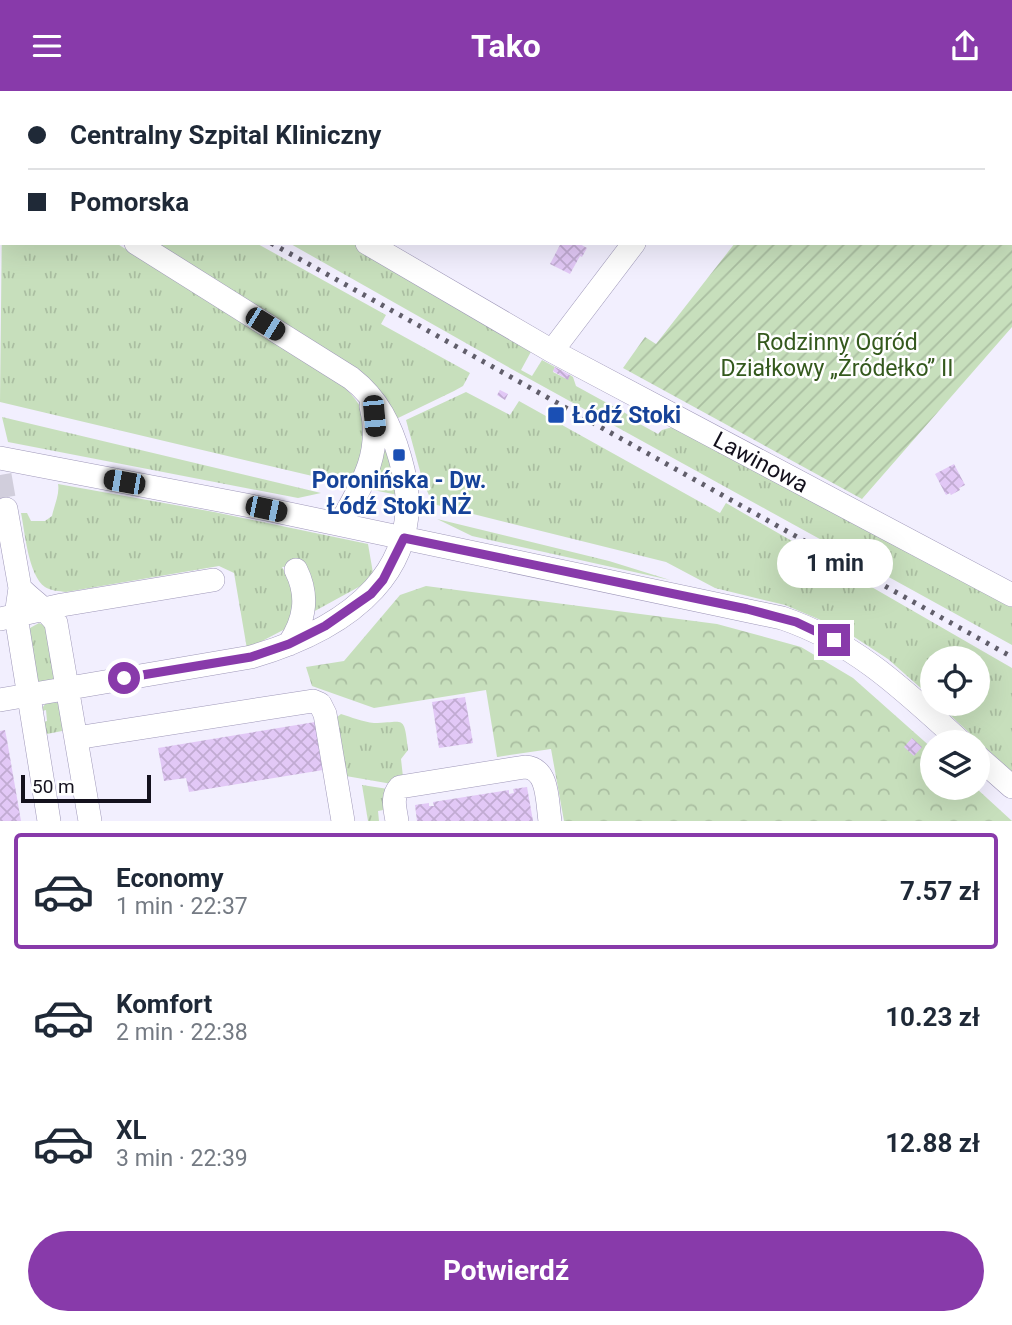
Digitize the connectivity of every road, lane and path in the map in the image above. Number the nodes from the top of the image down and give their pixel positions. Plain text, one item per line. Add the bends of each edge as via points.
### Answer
1 (139, 245) edge
2 (370, 245) edge
3 (632, 245) edge
4 (552, 351) junction
5 (368, 393) junction
6 (0, 459) edge
7 (6, 509) dead end
8 (340, 524) junction
9 (404, 538) junction
10 (296, 570) dead end
11 (213, 580) dead end
12 (20, 589) junction
13 (1012, 595) edge
14 (45, 609) junction
15 (8, 617) edge
16 (289, 644) junction
17 (68, 687) junction
18 (28, 695) junction
19 (0, 699) edge
20 (947, 730) edge
21 (76, 738) junction
22 (990, 768) edge
23 (1012, 787) edge
24 (49, 821) edge
25 (90, 821) edge
26 (343, 821) edge
27 (397, 821) edge
28 (550, 821) edge

1 - 5 street via 352,378
2 - 4 street, Lawinowa
3 - 4 street
4 - 13 street, Lawinowa
5 - 8 street via 375,427 374,457
5 - 9 street via 389,425 408,485
6 - 8 street
7 - 12 street
8 - 9 street
9 - 16 street via 371,594
9 - 20 street via 796,622 868,661
10 - 16 street via 305,601 301,622
11 - 14 street
12 - 14 street
12 - 15 street
14 - 15 street
14 - 17 street via 56,623
15 - 18 street
16 - 17 street via 251,657
17 - 18 street
17 - 21 street
18 - 19 street
18 - 24 street
21 - 25 street
21 - 26 street via 313,701 326,713
22 - 23 street
27 - 28 street via 394,801 400,786 534,767 544,782

